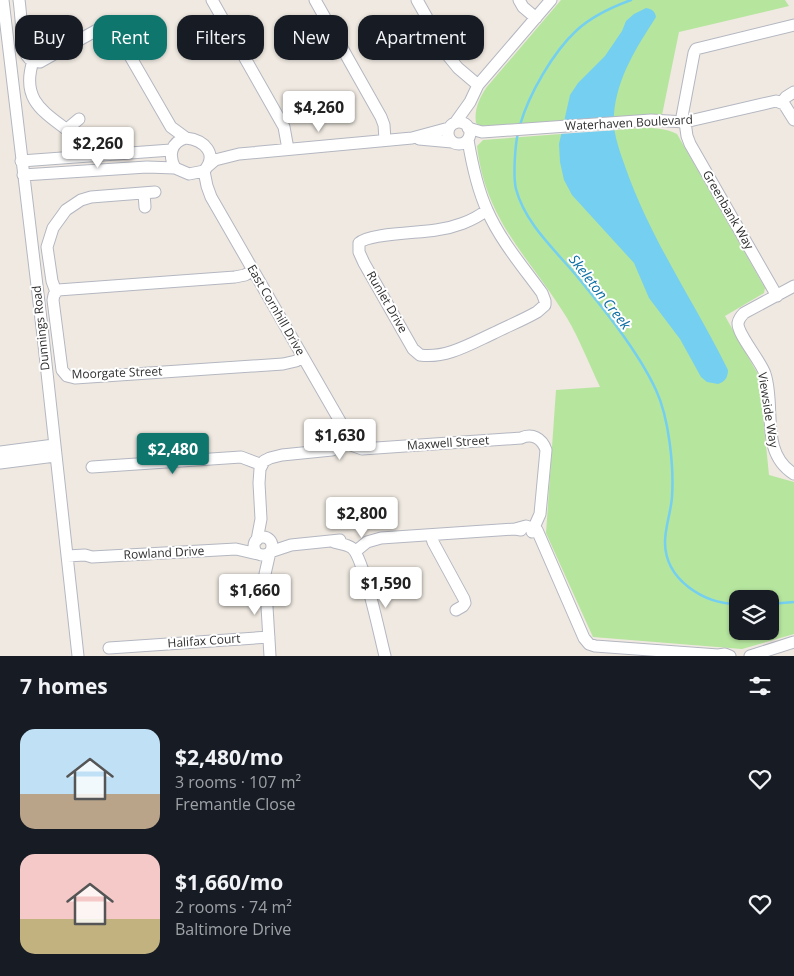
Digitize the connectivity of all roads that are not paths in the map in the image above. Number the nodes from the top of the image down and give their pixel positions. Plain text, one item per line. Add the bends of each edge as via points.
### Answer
1 (19, 0) edge
2 (212, 0) edge
3 (314, 0) edge
4 (417, 0) edge
5 (519, 0) edge
6 (551, 0) edge
7 (2, 9) edge
8 (536, 18) junction
9 (794, 24) edge
10 (33, 61) junction
11 (478, 85) junction
12 (794, 92) edge
13 (470, 102) junction
14 (782, 102) junction
15 (79, 119) dead end
16 (794, 120) edge
17 (683, 122) junction
18 (452, 126) junction
19 (171, 127) junction
20 (67, 129) junction
21 (463, 136) junction
22 (186, 138) junction
23 (412, 138) junction
24 (78, 139) dead end
25 (385, 140) junction
26 (173, 147) junction
27 (207, 148) junction
28 (288, 149) junction
29 (230, 156) junction
30 (21, 161) junction
31 (175, 168) junction
32 (206, 168) junction
33 (189, 174) junction
34 (23, 175) junction
35 (211, 197) junction
36 (145, 207) dead end
37 (487, 210) junction
38 (252, 270) junction
39 (794, 286) edge
40 (56, 292) junction
41 (776, 296) junction
42 (302, 357) junction
43 (345, 443) junction
44 (55, 450) junction
45 (0, 452) edge
46 (0, 463) edge
47 (260, 464) junction
48 (92, 467) dead end
49 (794, 474) edge
50 (533, 530) junction
51 (431, 535) junction
52 (262, 539) junction
53 (291, 545) junction
54 (236, 549) junction
55 (358, 549) junction
56 (264, 553) junction
57 (67, 560) junction
58 (456, 610) dead end
59 (269, 637) junction
60 (794, 642) edge
61 (109, 648) dead end
62 (78, 656) edge
63 (270, 656) edge
64 (385, 656) edge
65 (719, 656) edge
66 (730, 656) edge
67 (750, 656) edge

1 - 10 street via 25,50
2 - 28 street via 284,127
3 - 25 street via 381,117
4 - 11 street via 449,57
5 - 8 street
6 - 8 street
7 - 30 street, Dunnings Road
8 - 11 street
9 - 17 street via 696,49
10 - 19 street via 44,60 108,26 116,31
10 - 20 street via 28,79 32,97 37,105
11 - 13 street
12 - 14 street
13 - 18 street
13 - 21 street
14 - 16 street
14 - 17 street, Waterhaven Boulevard via 772,101
15 - 20 street
17 - 21 street, Waterhaven Boulevard via 635,121
17 - 41 street, Greenbank Way via 690,144
18 - 21 street via 463,123
18 - 21 street via 448,135
18 - 23 street, Waterhaven Boulevard
19 - 22 street
19 - 26 street
20 - 24 street
21 - 23 street, Waterhaven Boulevard
21 - 37 street
22 - 26 street
22 - 27 street via 201,142
23 - 25 street, Waterhaven Boulevard
25 - 28 street, Waterhaven Boulevard
26 - 30 street
26 - 31 street
27 - 29 street, Waterhaven Boulevard
27 - 32 street via 210,154
28 - 29 street, Waterhaven Boulevard
29 - 32 street, Waterhaven Boulevard via 216,160
30 - 34 street, Dunnings Road
31 - 33 street
31 - 34 street
32 - 33 street
32 - 35 street, East Cornhill Drive
33 - 35 street, East Cornhill Drive
34 - 44 street, Dunnings Road
35 - 38 street, East Cornhill Drive
36 - 40 street via 149,193 92,197 66,210 53,228 47,247
37 - 37 street, Runlet Drive via 458,225 370,238 359,243 364,263 418,354 426,356 472,344 545,305 542,293 496,229
38 - 40 street via 235,277 68,288
38 - 42 street, East Cornhill Drive
39 - 41 street, Viewside Way
40 - 42 street, Moorgate Street via 53,300 61,365 64,374 70,378 283,364
41 - 49 street, Viewside Way via 744,313 738,324 765,373 774,449 780,462
42 - 43 street, East Cornhill Drive via 348,433
43 - 47 street via 337,454 268,453
43 - 50 street, Maxwell Street via 362,449 532,436 540,439 546,450 540,514
44 - 45 street
44 - 46 street
44 - 57 street, Dunnings Road
47 - 48 street via 241,457
47 - 52 street via 256,472
50 - 51 street via 526,526
50 - 65 street via 541,537 582,631 600,645
51 - 55 street via 381,538
51 - 58 street via 464,599 463,606
52 - 53 street
52 - 54 street, Rowland Drive
52 - 56 street via 254,548
52 - 56 street via 272,544
53 - 55 street via 334,542
53 - 56 street
54 - 56 street, Rowland Drive
54 - 57 street, Rowland Drive via 85,555
55 - 64 street
56 - 59 street
57 - 62 street, Dunnings Road
59 - 61 street, Halifax Court
59 - 63 street
60 - 67 street
65 - 66 street

